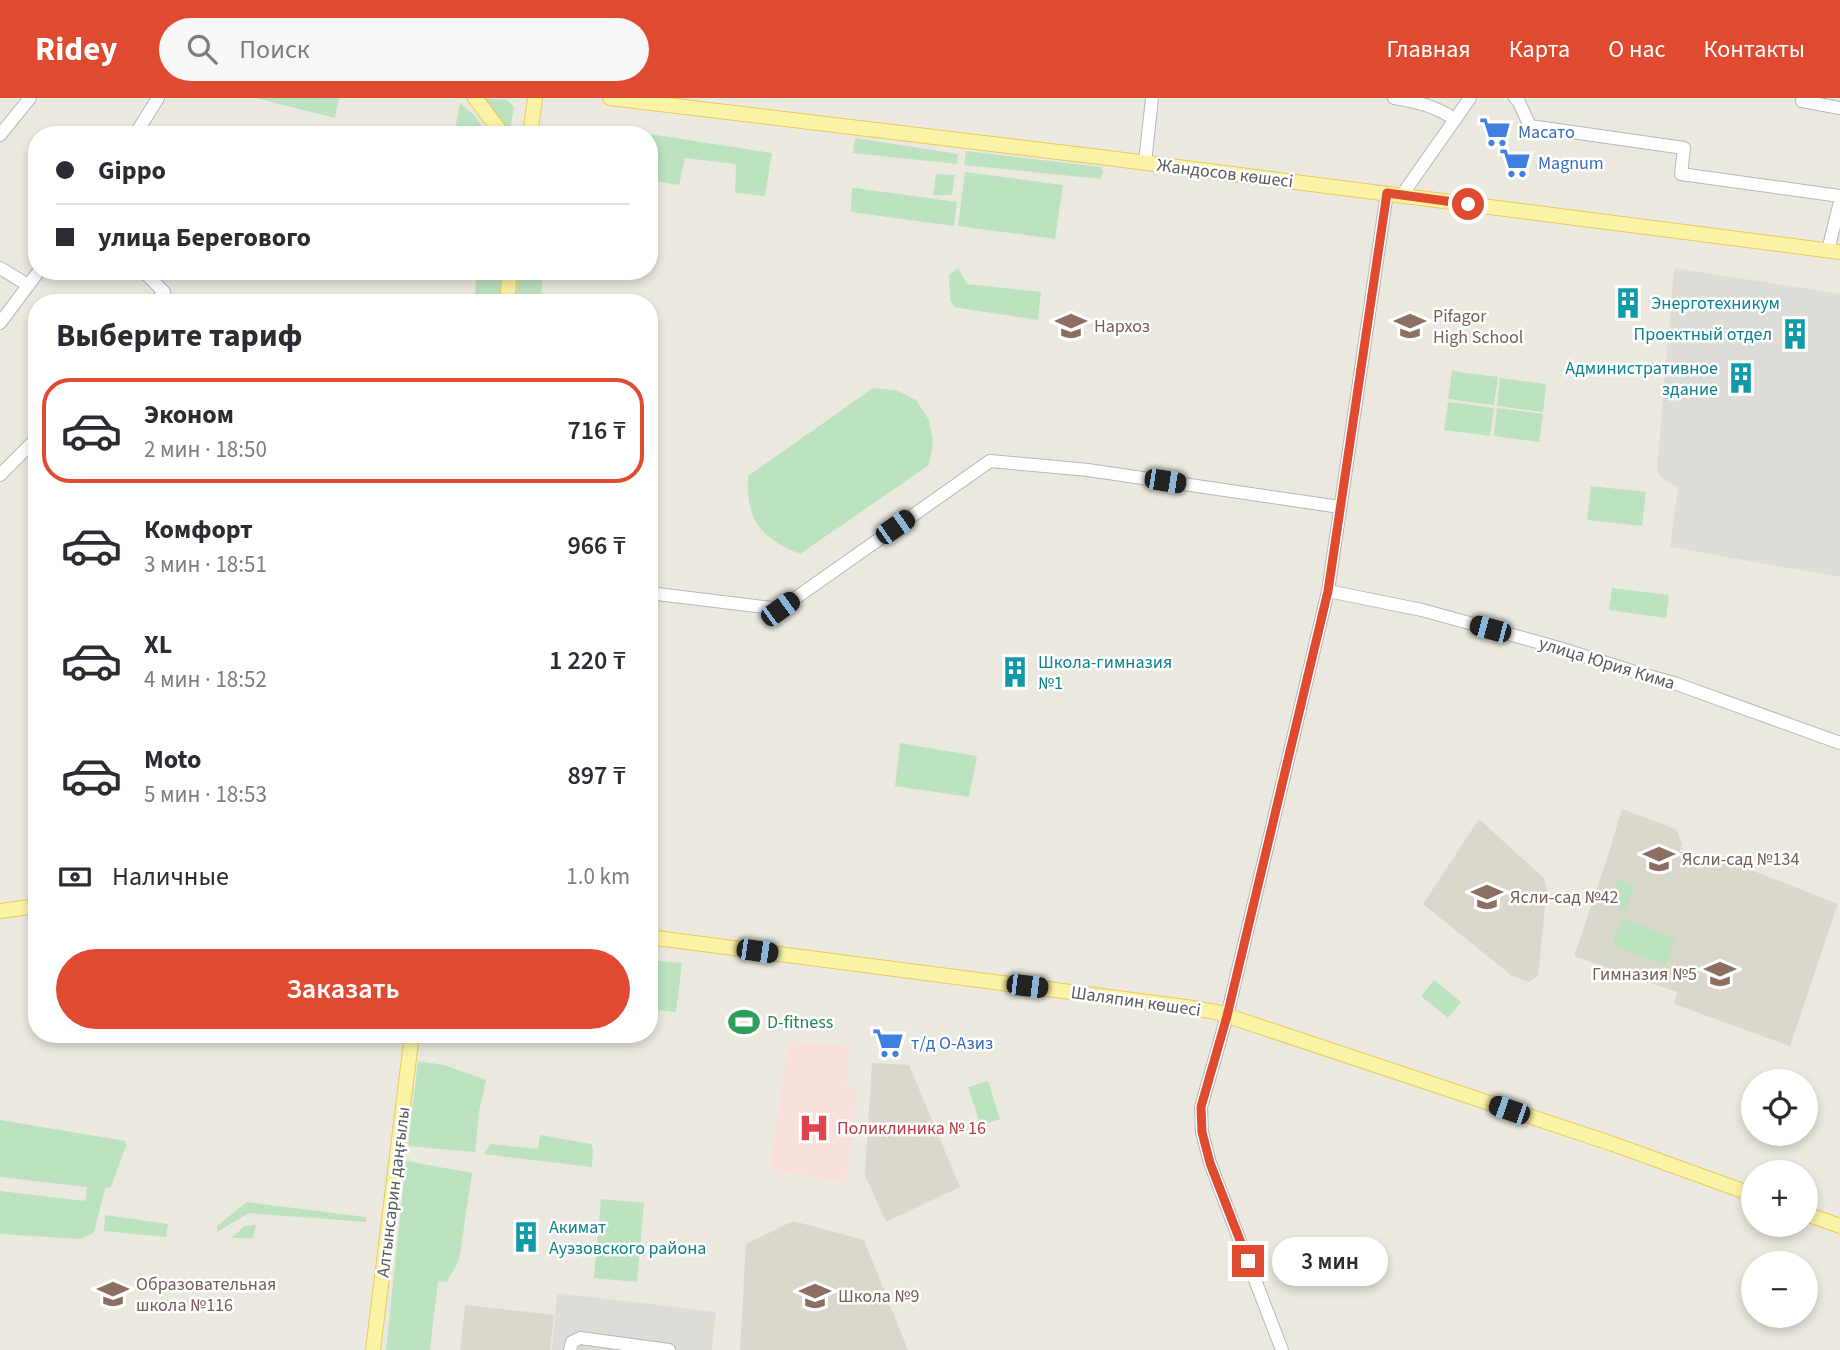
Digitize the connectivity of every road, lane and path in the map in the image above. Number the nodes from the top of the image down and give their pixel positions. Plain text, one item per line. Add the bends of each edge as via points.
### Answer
1 (30, 98) edge
2 (158, 98) edge
3 (475, 98) edge
4 (535, 98) edge
5 (610, 98) edge
6 (1152, 98) edge
7 (1394, 98) edge
8 (1470, 98) edge
9 (1515, 98) edge
10 (1802, 101) dead end
11 (1840, 108) edge
12 (1455, 120) junction
13 (141, 126) edge
14 (496, 126) edge
15 (531, 126) edge
16 (0, 135) edge
17 (1145, 163) junction
18 (1394, 194) junction
19 (1840, 196) edge
20 (1840, 202) edge
21 (1834, 251) edge
22 (0, 268) edge
23 (32, 280) edge
24 (152, 280) edge
25 (28, 285) junction
26 (162, 294) edge
27 (0, 323) edge
28 (28, 447) edge
29 (0, 475) edge
30 (1340, 508) junction
31 (1328, 591) junction
32 (658, 594) edge
33 (1840, 743) edge
34 (28, 907) edge
35 (0, 911) edge
36 (658, 938) edge
37 (1227, 1016) junction
38 (411, 1043) edge
39 (1741, 1190) edge
40 (1818, 1218) edge
41 (1840, 1226) edge
42 (373, 1350) edge
43 (570, 1350) edge
44 (669, 1350) edge
45 (1282, 1350) edge

1 - 16 street
2 - 13 street
3 - 14 main road
4 - 15 main road
5 - 17 main road, Жандосов көшесі
6 - 17 street
7 - 12 street via 1446,112
8 - 12 street
9 - 19 street via 1530,126 1684,148 1681,174
10 - 11 street
12 - 18 street
17 - 18 main road, Жандосов көшесі
18 - 21 main road, Жандосов көшесі
18 - 30 street
20 - 21 street
22 - 25 street
23 - 25 street
24 - 26 street
25 - 27 street
28 - 29 street
30 - 31 street
30 - 32 street via 1088,470 990,461 780,609
31 - 33 street, улица Юрия Кима via 1422,610 1559,648
31 - 37 street
34 - 35 main road
36 - 37 main road, Шаляпин көшесі via 1186,1006
37 - 39 main road, Шаляпин көшесі
37 - 45 street via 1201,1107 1202,1132
38 - 42 main road, Алтынсарин даңғылы
40 - 41 main road
43 - 44 street via 572,1342 580,1338

